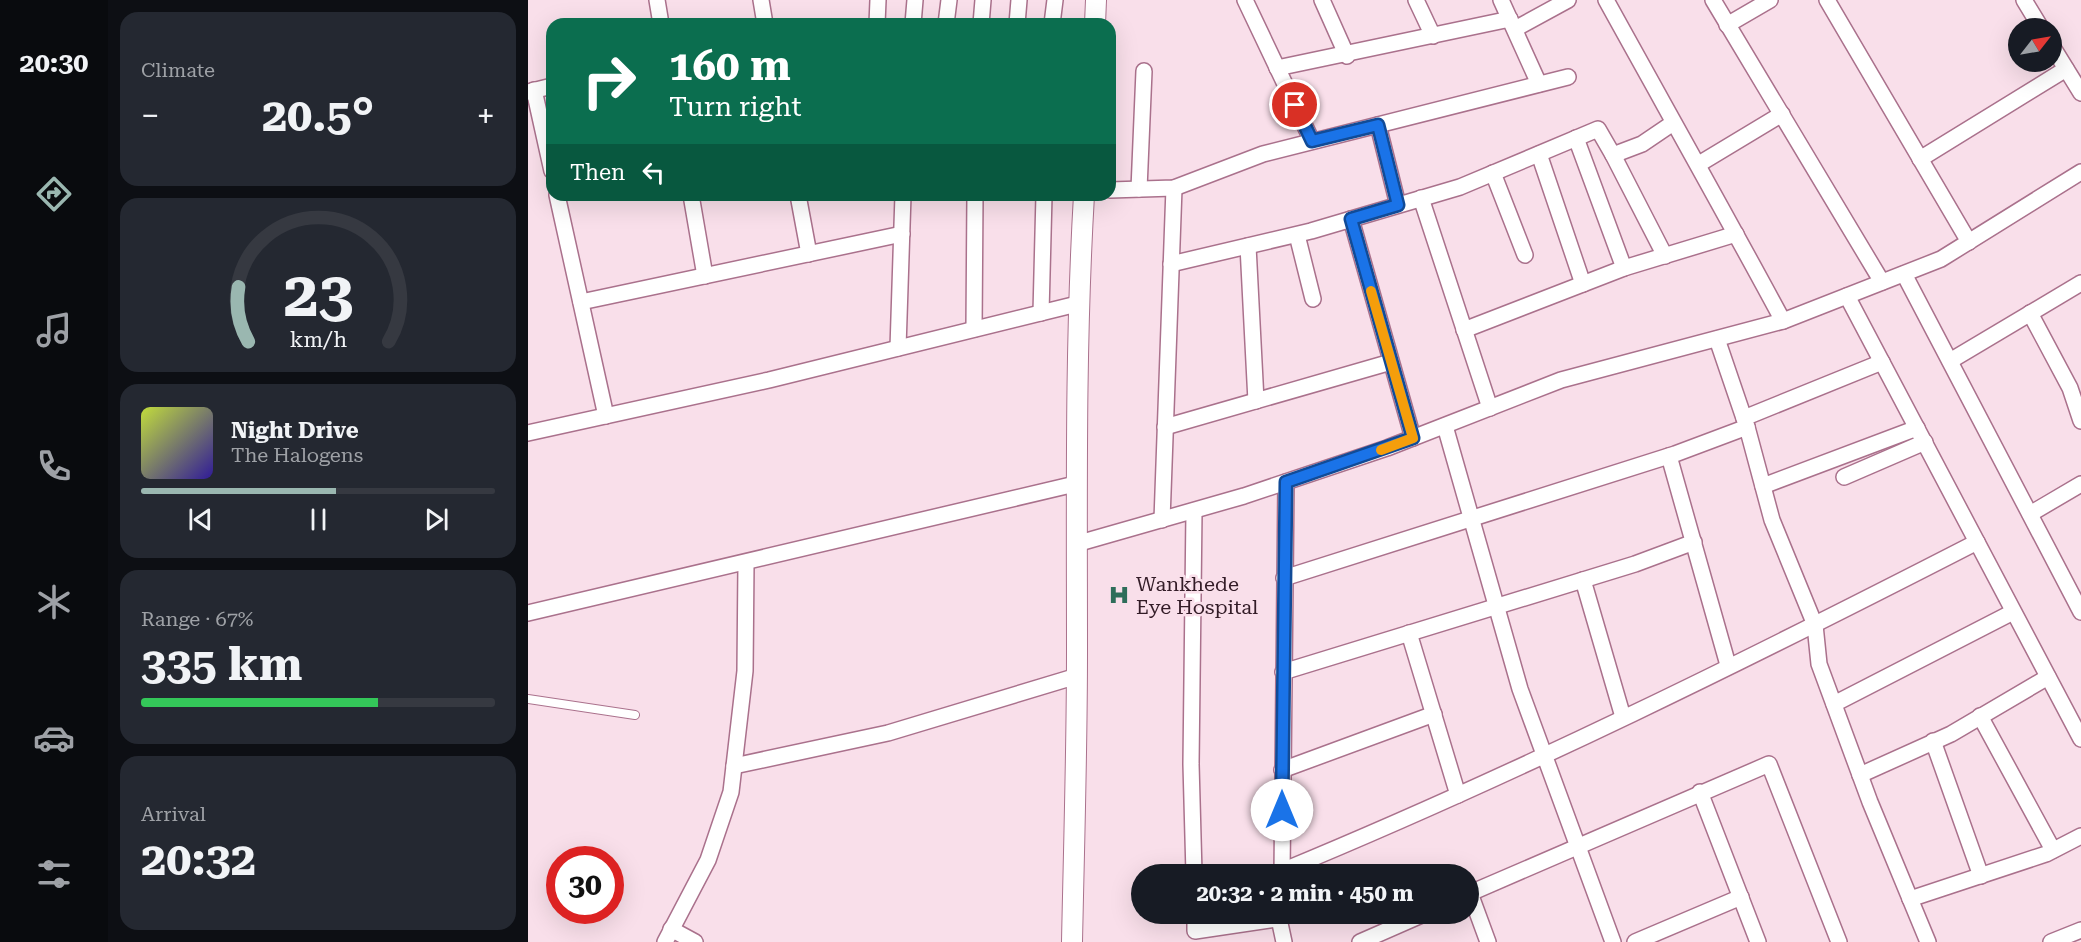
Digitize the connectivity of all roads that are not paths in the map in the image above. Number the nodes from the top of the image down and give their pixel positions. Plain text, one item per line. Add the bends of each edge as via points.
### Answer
1 (657, 0) edge
2 (760, 0) edge
3 (878, 0) edge
4 (915, 0) edge
5 (949, 0) edge
6 (983, 0) edge
7 (1019, 0) edge
8 (1055, 0) edge
9 (1096, 0) edge
10 (1245, 0) edge
11 (1322, 0) edge
12 (1416, 0) edge
13 (1501, 0) edge
14 (1568, 0) edge
15 (1606, 0) edge
16 (1713, 0) edge
17 (1770, 0) edge
18 (1827, 0) edge
19 (2024, 0) edge
20 (660, 18) edge
21 (764, 18) edge
22 (877, 18) edge
23 (914, 18) edge
24 (947, 18) edge
25 (982, 18) edge
26 (1018, 18) edge
27 (1053, 18) edge
28 (1095, 18) edge
29 (2035, 18) edge
30 (1513, 24) junction
31 (1727, 25) junction
32 (1433, 36) junction
33 (1347, 56) junction
34 (2062, 62) edge
35 (1277, 68) junction
36 (2066, 69) junction
37 (1144, 71) dead end
38 (1568, 76) dead end
39 (1539, 84) junction
40 (546, 87) edge
41 (531, 91) edge
42 (2081, 93) edge
43 (1782, 114) junction
44 (1673, 123) junction
45 (1378, 125) junction
46 (1576, 138) junction
47 (1312, 141) junction
48 (546, 148) edge
49 (1539, 154) junction
50 (1614, 155) junction
51 (1920, 159) junction
52 (1699, 164) junction
53 (2081, 171) edge
54 (1493, 173) junction
55 (1174, 188) junction
56 (1139, 189) junction
57 (1116, 190) edge
58 (1421, 198) junction
59 (558, 201) edge
60 (692, 201) edge
61 (799, 201) edge
62 (903, 201) edge
63 (975, 201) edge
64 (1044, 201) edge
65 (1084, 201) edge
66 (1398, 205) junction
67 (1351, 219) junction
68 (902, 234) junction
69 (1736, 234) junction
70 (1297, 235) junction
71 (1969, 242) junction
72 (1248, 246) junction
73 (809, 254) junction
74 (1525, 255) dead end
75 (1665, 256) junction
76 (1172, 264) junction
77 (1624, 268) junction
78 (1904, 273) junction
79 (705, 276) junction
80 (1882, 282) junction
81 (2081, 283) edge
82 (1583, 284) junction
83 (1847, 296) junction
84 (1313, 299) dead end
85 (581, 302) junction
86 (1077, 304) junction
87 (1041, 313) junction
88 (2030, 313) junction
89 (1783, 321) junction
90 (974, 329) junction
91 (1464, 330) junction
92 (1717, 339) junction
93 (898, 348) junction
94 (1950, 361) junction
95 (1391, 362) junction
96 (1882, 362) junction
97 (2075, 384) edge
98 (1256, 401) junction
99 (1490, 408) junction
100 (606, 416) junction
101 (1745, 422) junction
102 (2081, 422) edge
103 (1445, 426) junction
104 (1165, 427) junction
105 (1917, 428) junction
106 (528, 433) edge
107 (1413, 438) junction
108 (1925, 442) junction
109 (1669, 456) junction
110 (1844, 477) dead end
111 (1286, 482) junction
112 (1075, 484) junction
113 (2081, 484) edge
114 (1763, 486) junction
115 (1194, 511) junction
116 (2030, 514) junction
117 (1162, 520) junction
118 (1470, 520) junction
119 (1694, 542) junction
120 (1977, 542) junction
121 (1076, 544) junction
122 (746, 563) junction
123 (1284, 578) junction
124 (1583, 580) junction
125 (2076, 590) edge
126 (1496, 606) junction
127 (2013, 612) junction
128 (2081, 612) edge
129 (528, 613) edge
130 (1815, 625) junction
131 (1409, 633) junction
132 (1728, 665) junction
133 (1283, 672) junction
134 (1077, 676) junction
135 (2048, 677) junction
136 (528, 699) edge
137 (1834, 704) junction
138 (1434, 714) junction
139 (635, 715) dead end
140 (1980, 716) junction
141 (1623, 717) junction
142 (2081, 739) edge
143 (1933, 741) junction
144 (1544, 755) junction
145 (734, 766) junction
146 (1282, 770) junction
147 (1860, 775) junction
148 (1700, 792) junction
149 (1458, 795) junction
150 (2081, 836) edge
151 (1576, 847) junction
152 (2053, 850) junction
153 (1194, 864) edge
154 (1282, 864) edge
155 (1300, 864) edge
156 (1981, 876) junction
157 (1479, 890) edge
158 (1741, 897) junction
159 (1910, 899) junction
160 (1479, 919) edge
161 (1195, 924) edge
162 (1233, 924) edge
163 (1279, 924) edge
164 (1405, 924) edge
165 (2081, 930) edge
166 (668, 936) edge
167 (1379, 938) edge
168 (695, 942) edge
169 (1072, 942) edge
170 (1284, 942) edge
171 (1360, 942) edge
172 (1488, 942) edge
173 (1613, 942) edge
174 (1635, 942) edge
175 (1758, 942) edge
176 (1839, 942) edge
177 (1928, 942) edge
178 (2050, 942) edge

1 - 20 street
2 - 21 street
3 - 22 street
4 - 23 street
5 - 24 street
6 - 25 street
7 - 26 street
8 - 27 street
9 - 28 street
10 - 35 street
11 - 33 street
12 - 32 street
13 - 30 street
14 - 30 street
15 - 44 street
16 - 31 street
17 - 31 street
18 - 51 street
19 - 29 street
30 - 32 street
30 - 39 street
31 - 43 street
32 - 33 street
33 - 35 street
34 - 36 street
35 - 47 street
36 - 42 street
36 - 51 street
37 - 56 street
38 - 39 street
39 - 45 street
40 - 41 street
41 - 48 street
43 - 52 street
43 - 80 street
44 - 50 street via 1642,144
44 - 52 street
45 - 47 street
45 - 66 street
46 - 49 street
46 - 50 street via 1598,129
46 - 77 street
47 - 55 street via 1263,154
49 - 54 street
49 - 82 street
50 - 75 street
51 - 71 street
52 - 69 street
53 - 71 street
54 - 58 street
54 - 74 street
55 - 56 street
55 - 76 street
56 - 57 street
58 - 66 street
58 - 91 street
59 - 85 street
60 - 79 street
61 - 73 street
62 - 68 street
63 - 90 street
64 - 87 street
65 - 86 street
66 - 67 street
67 - 70 street
67 - 95 street
68 - 73 street
68 - 93 street
69 - 75 street
69 - 89 street
70 - 72 street
70 - 84 street
71 - 78 street via 1941,259
72 - 76 street
72 - 98 street
73 - 79 street
75 - 77 street
76 - 104 street
77 - 82 street
78 - 80 street
78 - 94 street
79 - 85 street
80 - 83 street
81 - 88 street
82 - 91 street
83 - 89 street
83 - 96 street
85 - 100 street
86 - 87 street
86 - 112 street
87 - 90 street
88 - 94 street
88 - 97 street
89 - 92 street
90 - 93 street
91 - 99 street
92 - 99 street via 1561,380
92 - 101 street
93 - 100 street
94 - 116 street
95 - 98 street
95 - 107 street
96 - 101 street
96 - 105 street
97 - 102 street
98 - 104 street
99 - 103 street
100 - 106 street
101 - 109 street
101 - 114 street
103 - 107 street
103 - 118 street
104 - 117 street
105 - 108 street
105 - 114 street
107 - 111 street
108 - 110 street
108 - 120 street
109 - 118 street
109 - 119 street
111 - 115 street
111 - 123 street
112 - 121 street
112 - 122 street
113 - 116 street
114 - 130 street via 1772,520
115 - 117 street
115 - 153 street
116 - 125 street
117 - 121 street
118 - 123 street
118 - 126 street
119 - 124 street
119 - 132 street
120 - 127 street
120 - 130 street
121 - 134 street
122 - 129 street
122 - 145 street via 745,670
123 - 133 street
124 - 126 street
124 - 141 street
125 - 128 street
126 - 131 street
126 - 144 street
127 - 135 street
127 - 137 street
130 - 132 street
130 - 137 street via 1819,664
131 - 133 street
131 - 138 street
132 - 141 street
133 - 146 street
134 - 145 street via 888,733
134 - 169 street
135 - 140 street
135 - 142 street
136 - 139 lane
137 - 147 street
138 - 146 street
138 - 149 street
140 - 143 street
140 - 152 street
141 - 144 street
143 - 147 street
143 - 156 street
144 - 149 street
144 - 151 street
145 - 166 street via 730,792 708,860
146 - 154 street
147 - 159 street
148 - 151 street
148 - 158 street
148 - 176 street via 1769,764
149 - 155 street
150 - 152 street
151 - 157 street
151 - 173 street
152 - 156 street
156 - 159 street
158 - 174 street
158 - 175 street
159 - 177 street
160 - 172 street
161 - 162 street via 1195,931
163 - 170 street
164 - 167 street
165 - 178 street
166 - 168 street
167 - 171 street

